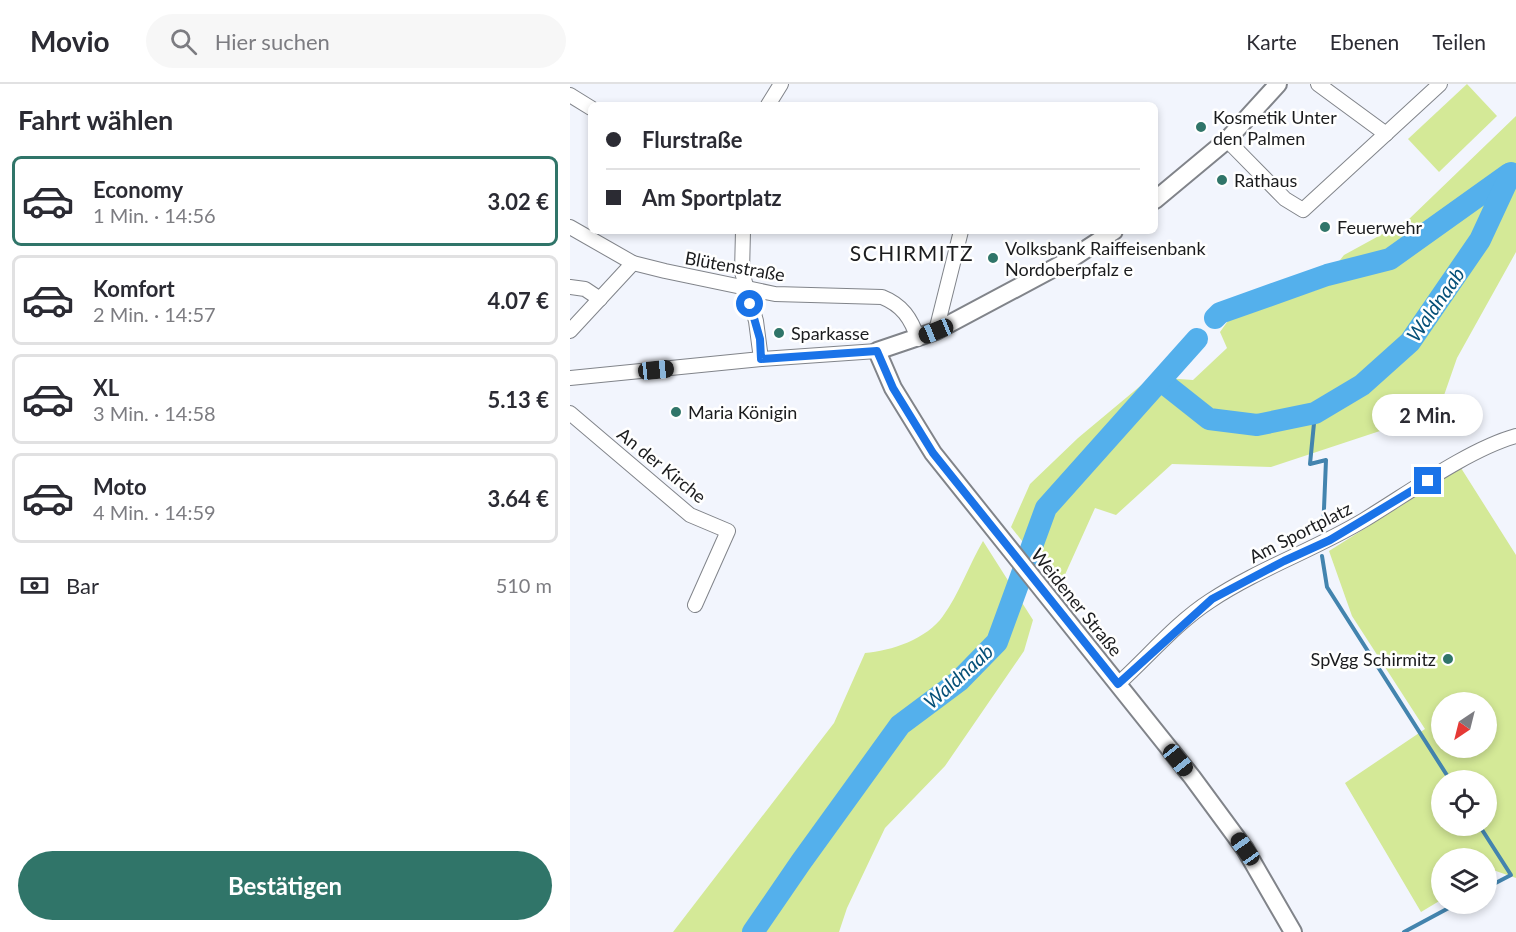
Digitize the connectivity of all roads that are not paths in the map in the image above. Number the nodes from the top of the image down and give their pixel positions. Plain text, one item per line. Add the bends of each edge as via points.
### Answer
1 (1278, 84) edge
2 (1318, 84) edge
3 (1440, 84) edge
4 (776, 86) edge
5 (570, 95) edge
6 (769, 102) edge
7 (588, 106) edge
8 (1386, 134) junction
9 (1227, 140) junction
10 (1158, 198) edge
11 (570, 227) edge
12 (743, 234) edge
13 (960, 234) edge
14 (1109, 234) edge
15 (633, 263) junction
16 (570, 287) edge
17 (745, 288) junction
18 (600, 299) junction
19 (570, 331) edge
20 (936, 331) junction
21 (918, 339) junction
22 (877, 351) junction
23 (761, 359) junction
24 (570, 378) edge
25 (570, 413) edge
26 (1516, 436) edge
27 (695, 605) dead end
28 (1118, 684) junction
29 (1293, 932) edge

1 - 9 street
2 - 8 street
3 - 8 street
4 - 6 street
5 - 7 street
8 - 9 street via 1303,210 1285,200
9 - 10 street
11 - 15 street, Blütenstraße
12 - 17 street
13 - 20 street
14 - 20 street via 1071,259
15 - 17 street, Blütenstraße
15 - 18 street
16 - 18 street via 585,289
17 - 21 street, Blütenstraße via 775,294 882,297 896,303 908,316
17 - 23 street via 756,321
18 - 19 street
20 - 21 street
21 - 22 street
22 - 23 street
22 - 28 street, Weidener Straße via 910,418 933,453
23 - 24 street
25 - 27 street, An der Kirche via 690,514 728,531
26 - 28 street, Am Sportplatz via 1448,469 1330,540 1212,599
28 - 29 street, Weidener Straße via 1245,849

